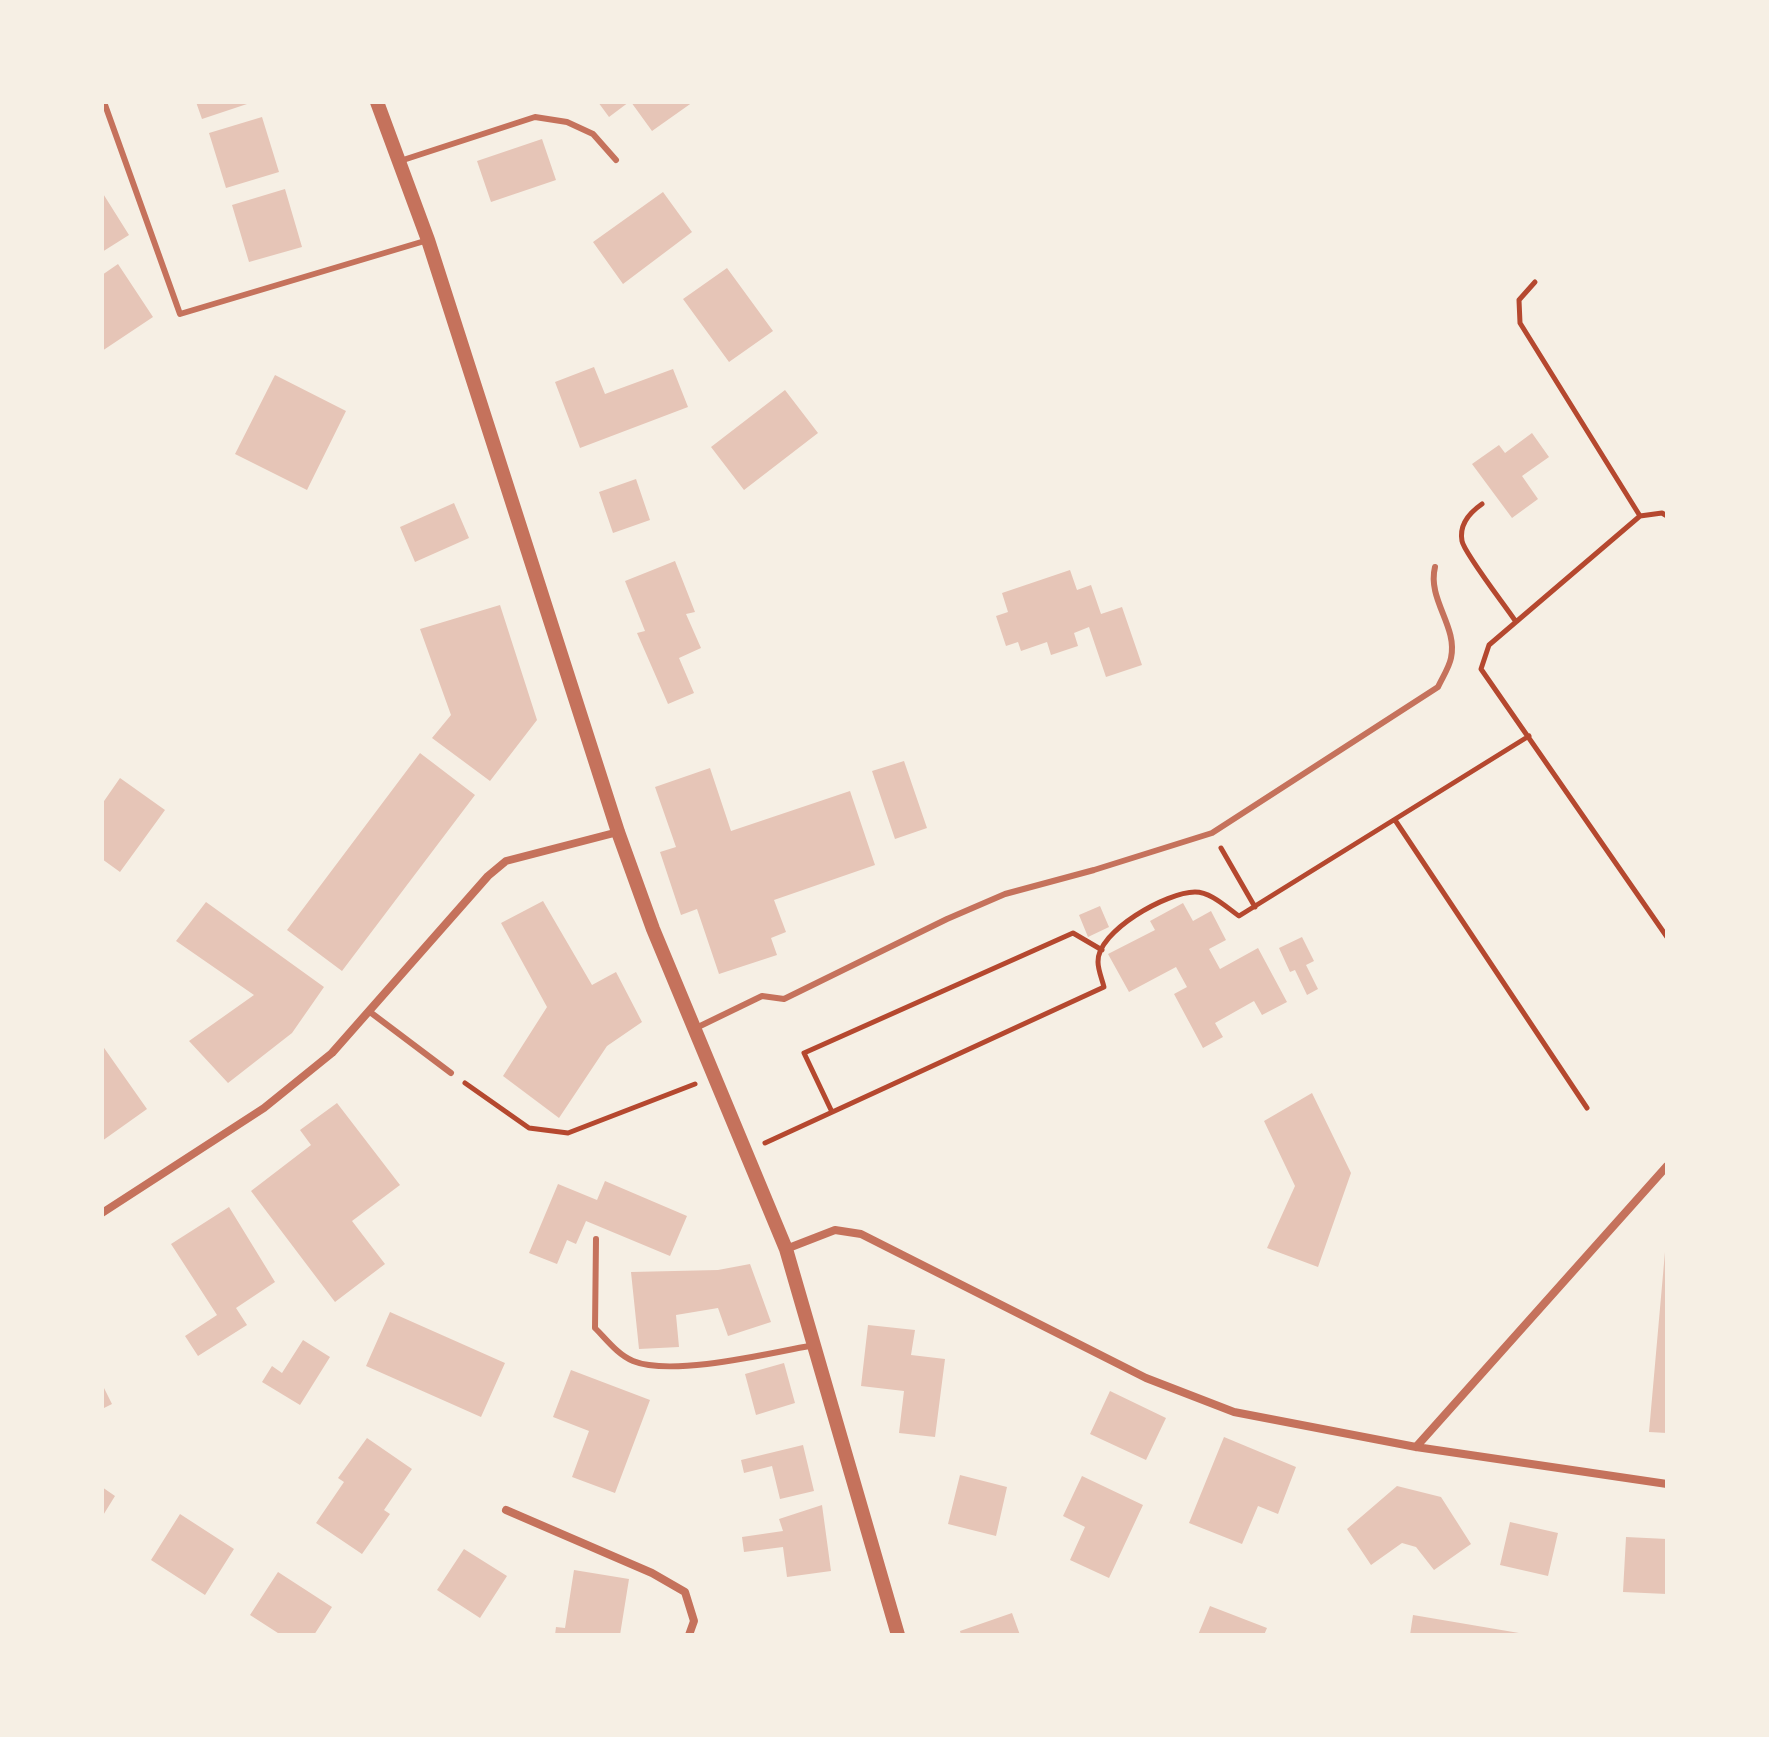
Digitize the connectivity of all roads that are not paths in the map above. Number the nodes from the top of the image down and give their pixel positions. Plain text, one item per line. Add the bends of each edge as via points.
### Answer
1 (104, 102) edge
2 (377, 102) edge
3 (616, 160) dead end
4 (400, 161) junction
5 (428, 240) junction
6 (1435, 567) dead end
7 (618, 832) junction
8 (370, 1012) junction
9 (696, 1028) junction
10 (451, 1073) road end
11 (1667, 1166) edge
12 (102, 1213) edge
13 (596, 1239) dead end
14 (786, 1249) junction
15 (814, 1345) junction
16 (1416, 1447) junction
17 (1667, 1484) edge
18 (506, 1510) dead end
19 (689, 1635) edge
20 (898, 1635) edge

1 - 5 lane via 180,314
2 - 4 street
3 - 4 lane via 593,134 567,122 535,117
4 - 5 street
5 - 7 street
6 - 9 lane via 1433,590 1452,645 1438,687 1212,833 1005,894 784,999 762,996
7 - 8 street via 506,861
7 - 9 street
8 - 10 lane
8 - 12 street via 332,1053 264,1108
9 - 14 street
11 - 16 street
13 - 15 lane via 595,1328 633,1362 662,1368
14 - 15 street
14 - 16 street via 835,1230 861,1234 1132,1371 1234,1412
15 - 20 street
16 - 17 street
18 - 19 street via 685,1592 694,1621

